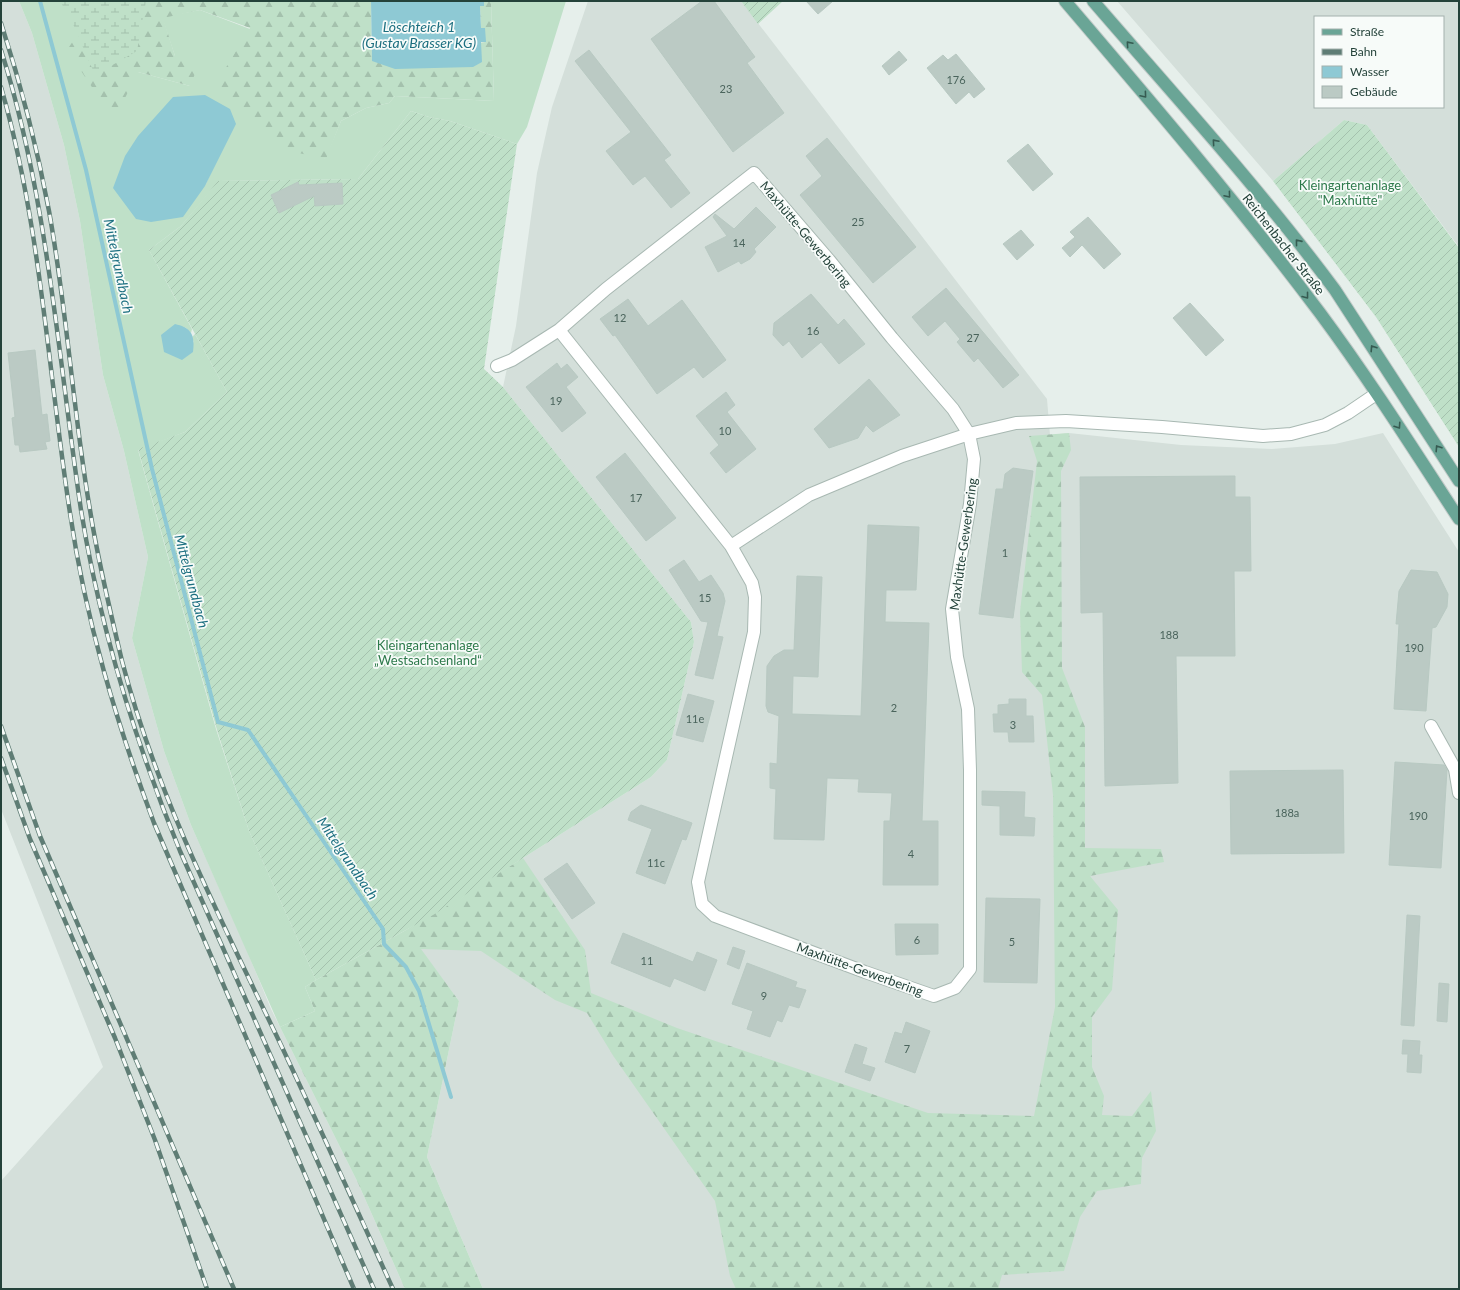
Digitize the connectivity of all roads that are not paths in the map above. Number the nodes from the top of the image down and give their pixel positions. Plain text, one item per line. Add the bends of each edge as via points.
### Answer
1 (1065, 1) edge
2 (1093, 1) edge
3 (559, 330) junction
4 (497, 366) dead end
5 (1394, 380) junction
6 (1376, 394) junction
7 (969, 434) junction
8 (1459, 481) edge
9 (1459, 519) edge
10 (731, 546) junction
11 (1431, 726) dead end
12 (1459, 793) edge

1 -> 6 main road, Reichenbacher Straße via 1232,200 1349,353
5 -> 2 main road, Reichenbacher Straße via 1313,261 1246,178
3 - 4 street, Maxhütte-Gewerbering via 512,360
3 - 7 street, Maxhütte-Gewerbering via 606,289 754,173 953,409
3 - 10 street, Maxhütte-Gewerbering
5 - 6 main road
8 -> 5 main road, Reichenbacher Straße
6 - 7 street via 1348,414 1325,425 1291,434 1263,436 1066,421 1016,423
6 -> 9 main road, Reichenbacher Straße
7 - 10 street via 902,456 808,495
7 - 10 street, Maxhütte-Gewerbering via 974,459 970,504 952,609 957,657 968,709 970,968 955,988 934,996 715,916 702,904 698,882 754,632 755,597 752,583
11 - 12 street via 1455,769

